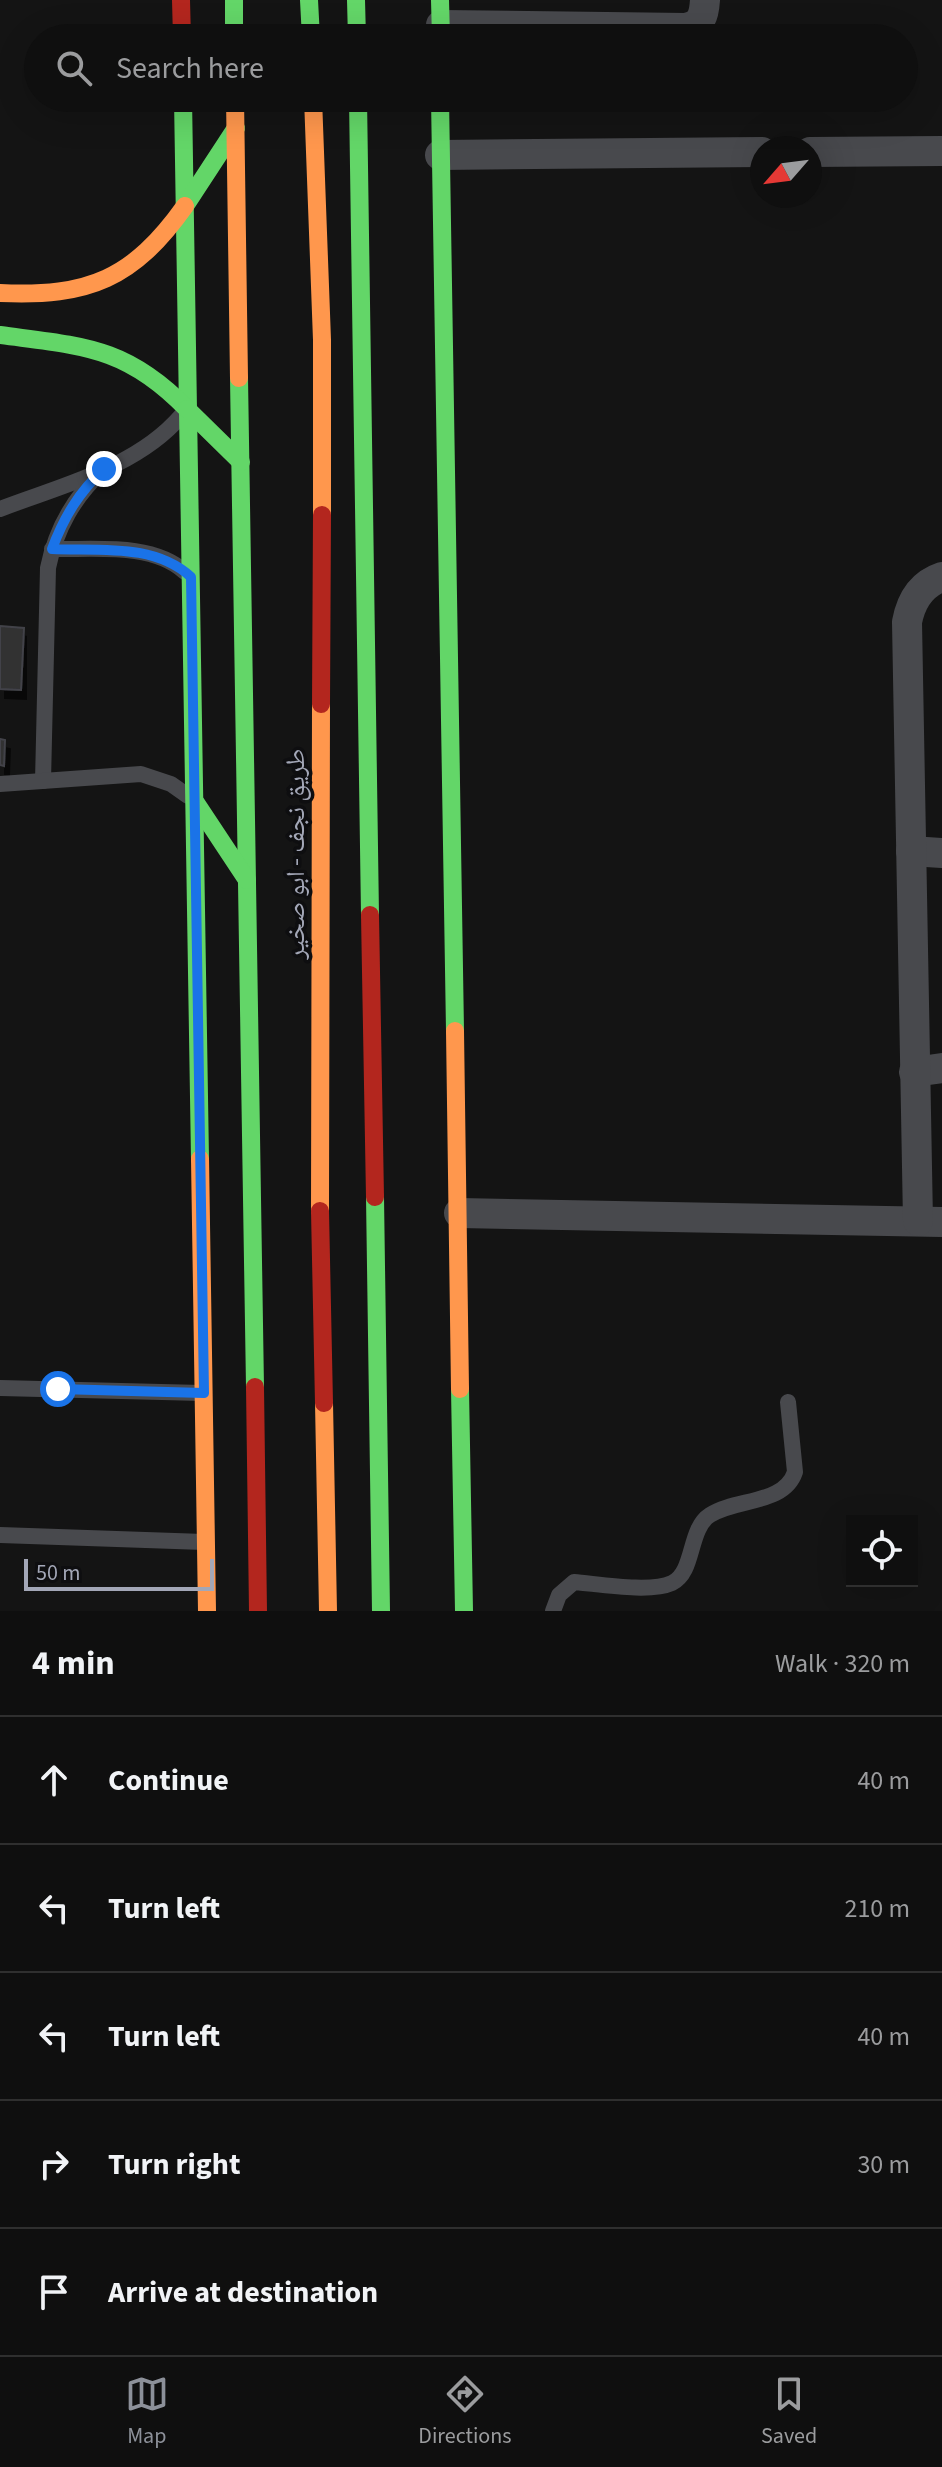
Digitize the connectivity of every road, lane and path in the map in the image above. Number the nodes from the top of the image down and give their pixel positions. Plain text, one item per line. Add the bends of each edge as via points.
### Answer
1 (181, 0) edge
2 (234, 0) edge
3 (309, 0) edge
4 (356, 0) edge
5 (705, 0) edge
6 (441, 21) edge
7 (182, 24) edge
8 (234, 24) edge
9 (310, 24) edge
10 (357, 24) edge
11 (546, 24) edge
12 (696, 24) edge
13 (183, 112) edge
14 (235, 112) edge
15 (314, 112) edge
16 (358, 112) edge
17 (440, 112) edge
18 (236, 128) junction
19 (942, 151) edge
20 (750, 152) edge
21 (822, 152) edge
22 (440, 155) junction
23 (185, 206) junction
24 (0, 293) edge
25 (0, 335) edge
26 (187, 409) junction
27 (241, 462) junction
28 (104, 469) junction
29 (0, 509) edge
30 (52, 549) junction
31 (191, 577) junction
32 (942, 577) edge
33 (43, 781) junction
34 (0, 784) edge
35 (196, 803) junction
36 (911, 851) junction
37 (942, 853) edge
38 (247, 880) junction
39 (928, 1070) edge
40 (459, 1213) junction
41 (930, 1222) edge
42 (0, 1388) edge
43 (204, 1393) junction
44 (788, 1402) dead end
45 (0, 1535) edge
46 (206, 1542) junction
47 (207, 1611) edge
48 (258, 1611) edge
49 (328, 1611) edge
50 (381, 1611) edge
51 (464, 1611) edge
52 (553, 1611) edge

1 - 7 main road
2 - 8 main road
3 - 9 main road
4 - 10 main road
5 - 12 street
6 - 11 street
13 - 23 main road
14 - 18 main road, طريق نجف - ابو صخير
15 - 49 main road, طريق نجف - ابو صخير via 322,340 320,1189
16 - 50 main road
17 - 22 main road
18 - 23 main road
18 - 27 main road, طريق نجف - ابو صخير
19 - 21 street
20 - 22 street
22 - 40 main road
23 - 24 main road via 152,249 108,280 57,294
23 - 26 main road
25 - 26 main road via 122,357 158,379
26 - 27 main road
26 - 28 lane via 141,451
26 - 31 main road
27 - 38 main road, طريق نجف - ابو صخير
28 - 29 lane
28 - 30 lane via 72,505
30 - 31 lane via 148,553
30 - 33 lane
31 - 35 main road
32 - 36 street via 916,596 907,622
33 - 34 lane
33 - 35 lane via 141,774 171,784
35 - 38 main road
35 - 43 main road
36 - 37 street
36 - 39 street
38 - 48 main road, طريق نجف - ابو صخير
39 - 41 street
40 - 41 street
40 - 51 main road
42 - 43 lane
43 - 46 main road
44 - 52 lane via 795,1472 783,1490 707,1517 682,1574 673,1582 653,1587 574,1582 559,1595
45 - 46 lane
46 - 47 main road

